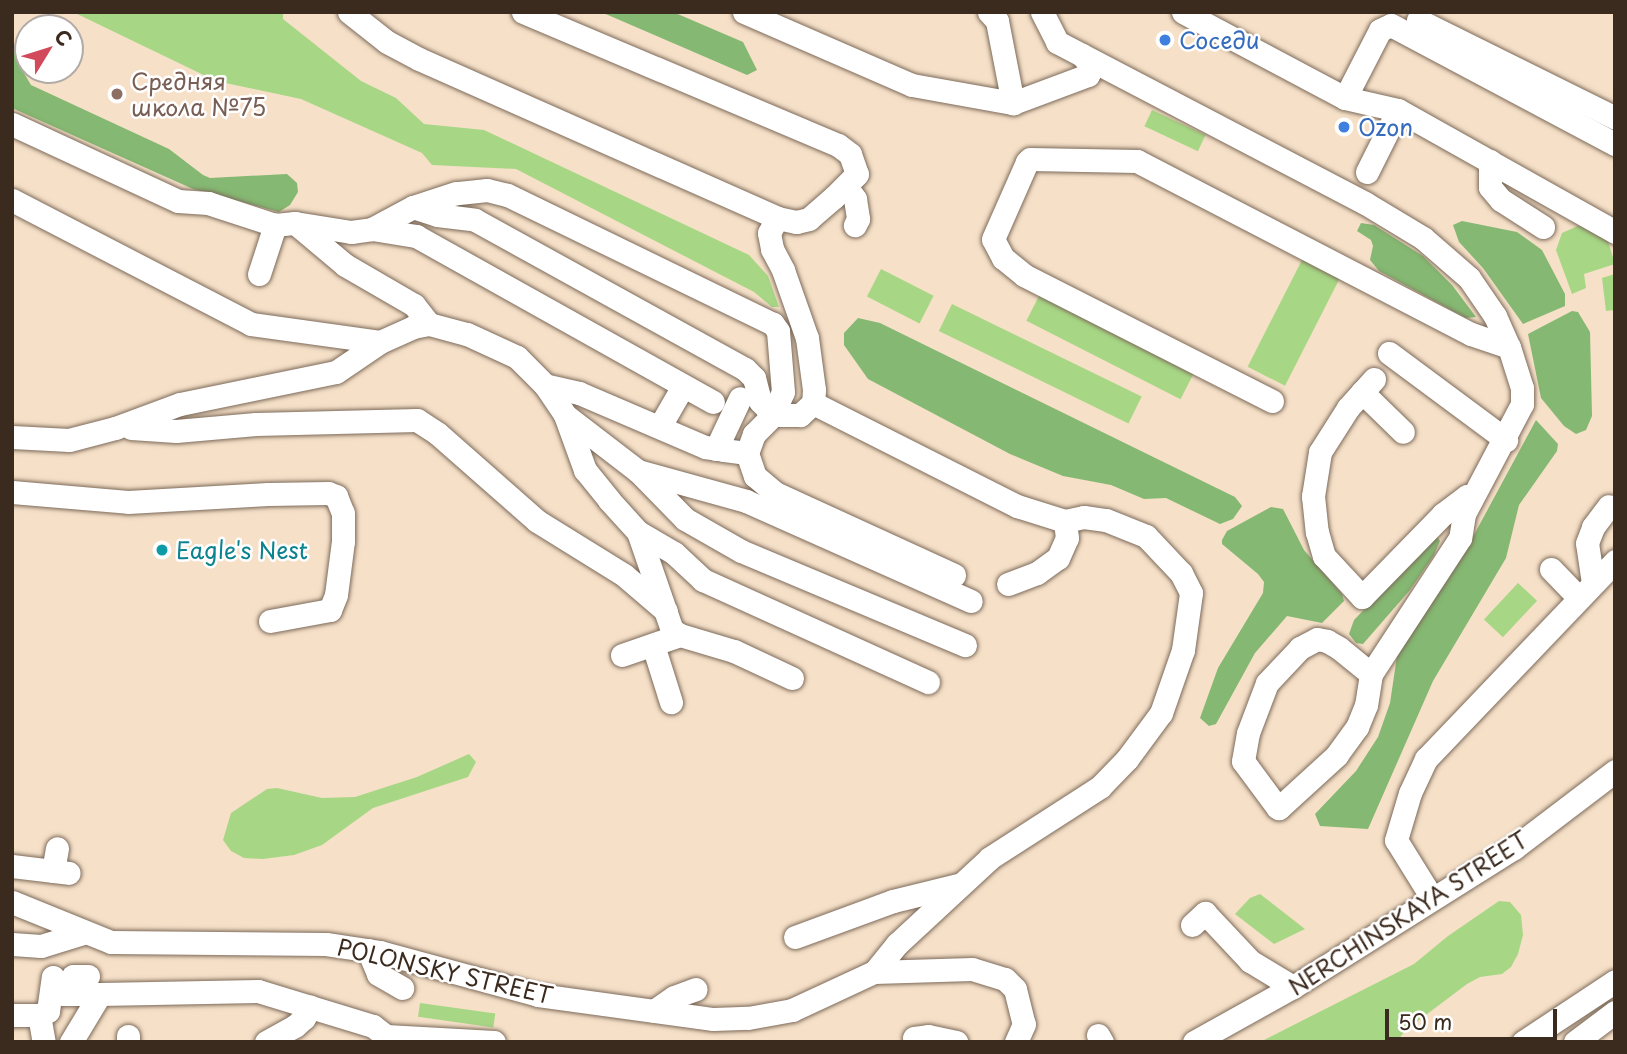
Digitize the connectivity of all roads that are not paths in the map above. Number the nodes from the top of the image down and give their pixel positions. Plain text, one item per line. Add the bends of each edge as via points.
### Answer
1 (349, 12) edge
2 (523, 12) edge
3 (744, 12) edge
4 (989, 12) edge
5 (1042, 12) edge
6 (1183, 12) edge
7 (1403, 12) edge
8 (1082, 55) junction
9 (443, 83) dead end
10 (1345, 98) junction
11 (1013, 103) junction
12 (1398, 110) junction
13 (1615, 118) edge
14 (12, 124) edge
15 (1615, 144) edge
16 (1490, 161) junction
17 (1367, 172) dead end
18 (846, 186) junction
19 (12, 200) edge
20 (413, 207) junction
21 (285, 224) junction
22 (773, 225) junction
23 (855, 225) dead end
24 (1543, 227) dead end
25 (372, 229) junction
26 (1615, 232) edge
27 (338, 240) dead end
28 (259, 274) dead end
29 (429, 324) junction
30 (380, 342) junction
31 (1508, 347) junction
32 (1389, 353) dead end
33 (545, 385) junction
34 (683, 386) junction
35 (740, 398) dead end
36 (1272, 401) dead end
37 (713, 402) dead end
38 (813, 403) junction
39 (565, 415) junction
40 (773, 415) junction
41 (660, 426) junction
42 (116, 428) junction
43 (1403, 432) dead end
44 (12, 437) edge
45 (1506, 440) junction
46 (716, 449) junction
47 (747, 453) junction
48 (638, 471) junction
49 (12, 492) edge
50 (1471, 500) junction
51 (1609, 506) dead end
52 (1065, 522) junction
53 (638, 532) junction
54 (1615, 561) edge
55 (1551, 569) dead end
56 (954, 575) dead end
57 (1008, 583) dead end
58 (1586, 590) junction
59 (971, 601) dead end
60 (666, 611) junction
61 (270, 621) dead end
62 (680, 635) junction
63 (653, 645) junction
64 (965, 645) dead end
65 (622, 655) dead end
66 (1371, 674) junction
67 (792, 678) dead end
68 (928, 682) dead end
69 (671, 702) dead end
70 (1615, 771) edge
71 (60, 864) dead end
72 (12, 866) edge
73 (958, 885) junction
74 (1432, 898) junction
75 (12, 902) edge
76 (1192, 925) dead end
77 (83, 933) junction
78 (795, 937) dead end
79 (12, 944) edge
80 (368, 950) junction
81 (874, 972) junction
82 (1615, 982) edge
83 (94, 985) junction
84 (1293, 987) junction
85 (402, 988) dead end
86 (696, 989) dead end
87 (310, 1006) junction
88 (654, 1011) junction
89 (1615, 1012) edge
90 (12, 1015) edge
91 (39, 1015) junction
92 (914, 1038) dead end
93 (386, 1039) edge
94 (44, 1042) edge
95 (71, 1042) edge
96 (266, 1042) edge
97 (494, 1042) edge
98 (956, 1042) edge
99 (1016, 1042) edge
100 (1194, 1042) edge
101 (1524, 1042) edge
102 (1574, 1042) edge

1 - 22 street via 387,42 419,59
2 - 18 street via 838,145 856,165 857,174
3 - 11 street via 912,85
4 - 11 street via 997,21
5 - 8 street via 1057,42
6 - 10 street
7 - 13 street
8 - 11 street via 1092,67 1088,75
8 - 31 street via 1423,238 1469,278 1495,316
9 - 22 street
10 - 12 street
10 - 15 street via 1380,30 1391,25
12 - 16 street
12 - 17 street
14 - 21 street via 178,201 208,203
16 - 24 street via 1490,187 1495,194
16 - 26 street
18 - 22 street via 809,219
18 - 23 street via 855,199
19 - 30 street via 251,324
20 - 25 street
20 - 40 street via 475,220 745,369 754,378 760,401
20 - 40 street via 456,193 487,190 507,195 773,324 778,331 783,392
21 - 25 street via 351,232
21 - 27 street
21 - 28 street
21 - 29 street via 345,265 367,287 414,304
22 - 38 street via 772,249 807,338
25 - 34 street via 415,236
29 - 30 street
29 - 33 street via 467,334 517,357
30 - 42 street via 336,372 180,404
31 - 36 street via 1471,334 1137,162 1027,162 993,239 1003,258 1024,275
31 - 45 street via 1522,388 1522,404
32 - 45 street
33 - 39 street
33 - 41 street via 579,393
34 - 37 street
34 - 41 street
35 - 46 street
38 - 40 street via 800,415
38 - 52 street via 1017,506
39 - 48 street
39 - 53 street via 585,470
40 - 47 street via 754,434
41 - 46 street
42 - 44 street via 69,440
42 - 60 street via 176,431 417,420 537,521 625,575
43 - 50 street via 1368,385 1320,452 1312,496 1317,532 1324,556 1362,597 1443,514 1467,496
45 - 50 street
46 - 47 street
47 - 56 street via 755,476 775,493
48 - 59 street via 746,500
48 - 64 street via 685,519 741,551
49 - 61 street via 128,502 268,494 336,496 343,513 343,541 330,610
50 - 66 street via 1460,538
51 - 58 street via 1587,543
52 - 57 street via 1067,538 1058,558 1037,573
52 - 73 street via 1084,517 1106,520 1146,536 1164,553 1191,593 1183,650 1161,713 1127,759 1100,787 990,858
53 - 60 street
53 - 68 street via 674,553 703,580
54 - 58 street
55 - 58 street
58 - 74 street via 1437,746 1417,776 1396,840
60 - 62 street via 672,630
62 - 63 street
62 - 67 street via 734,651
63 - 65 street
63 - 69 street
66 - 66 street via 1339,648 1317,639 1300,648 1267,683 1243,761 1277,807 1344,746 1362,716
70 - 74 street, NERCHINSKAYA STREET via 1514,848
71 - 72 street
73 - 78 street via 893,901
73 - 81 street
74 - 84 street, NERCHINSKAYA STREET
75 - 77 street, POLONSKY STREET
76 - 84 street via 1205,913 1250,961
77 - 79 street via 41,946
77 - 80 street, POLONSKY STREET via 111,942 326,944
80 - 85 street via 378,974
80 - 88 street, POLONSKY STREET via 538,995
81 - 88 street, POLONSKY STREET via 812,1002 774,1014 713,1019
81 - 99 street via 972,969 1005,979 1021,1003 1024,1024
82 - 101 street
83 - 87 street via 258,991
83 - 91 street via 64,994 52,977 50,1008
83 - 95 street
84 - 100 street, NERCHINSKAYA STREET
86 - 88 street
87 - 93 street via 373,1026
87 - 96 street via 295,1026
89 - 102 street
90 - 91 street
91 - 94 street
92 - 98 street
93 - 97 street

